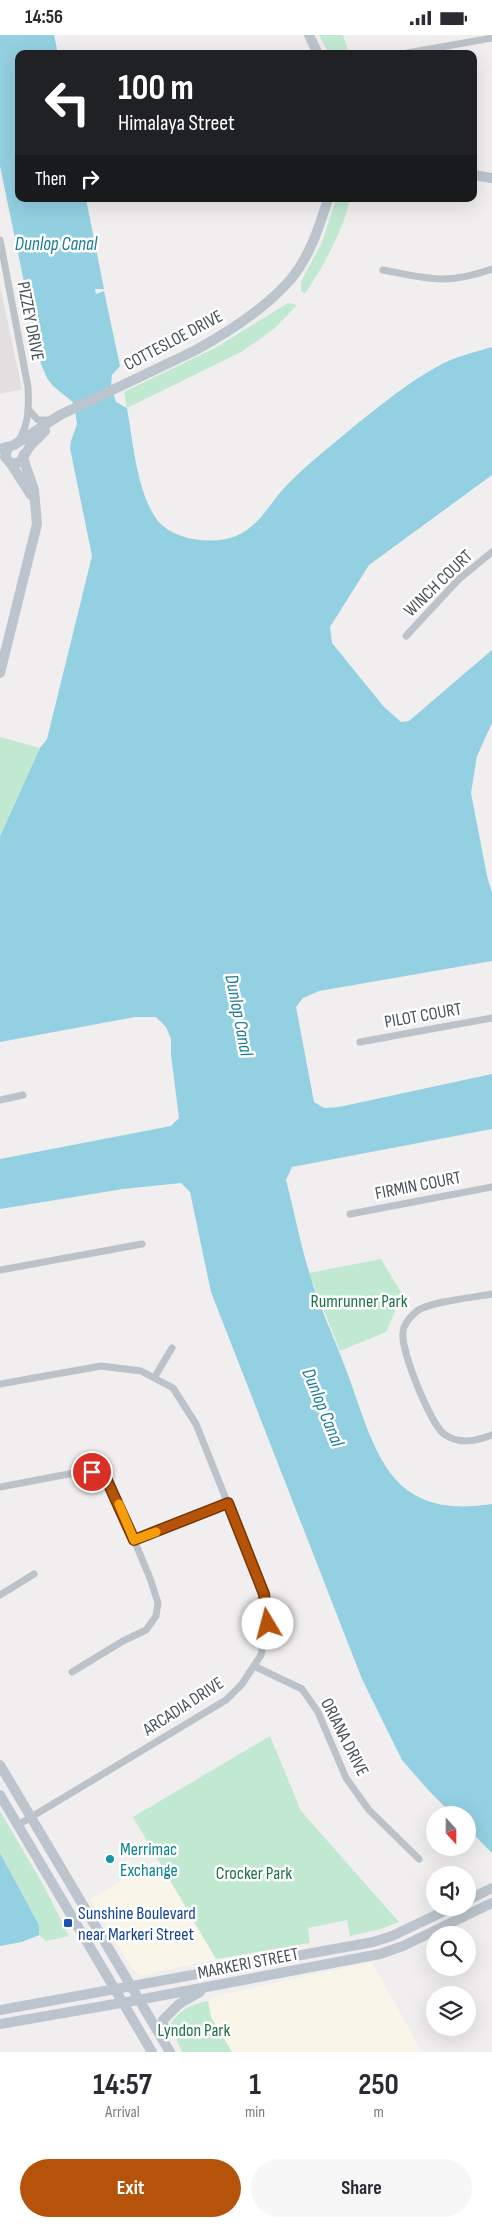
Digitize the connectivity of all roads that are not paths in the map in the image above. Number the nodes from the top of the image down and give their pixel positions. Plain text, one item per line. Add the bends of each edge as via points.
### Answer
1 (308, 35) edge
2 (492, 38) edge
3 (316, 50) edge
4 (424, 50) edge
5 (477, 176) edge
6 (492, 179) edge
7 (326, 202) edge
8 (0, 240) edge
9 (492, 269) edge
10 (383, 270) dead end
11 (28, 409) junction
12 (67, 413) junction
13 (51, 419) junction
14 (9, 447) edge
15 (24, 457) junction
16 (7, 462) edge
17 (36, 505) junction
18 (492, 552) edge
19 (406, 636) dead end
20 (0, 673) edge
21 (492, 1018) edge
22 (360, 1042) dead end
23 (22, 1095) dead end
24 (0, 1099) edge
25 (492, 1187) edge
26 (350, 1214) dead end
27 (142, 1244) dead end
28 (0, 1270) edge
29 (492, 1295) edge
30 (172, 1348) dead end
31 (154, 1378) junction
32 (0, 1384) edge
33 (492, 1435) edge
34 (0, 1487) edge
35 (228, 1503) junction
36 (134, 1540) junction
37 (34, 1573) dead end
38 (0, 1595) edge
39 (254, 1666) junction
40 (72, 1672) dead end
41 (0, 1765) edge
42 (0, 1795) edge
43 (30, 1816) junction
44 (18, 1825) junction
45 (419, 1859) dead end
46 (492, 1888) edge
47 (476, 1896) edge
48 (492, 1903) edge
49 (434, 1916) edge
50 (130, 1987) junction
51 (210, 1987) junction
52 (115, 1989) junction
53 (138, 2000) junction
54 (123, 2003) junction
55 (0, 2010) edge
56 (0, 2024) edge
57 (167, 2047) edge
58 (152, 2052) edge

1 - 3 main road
2 - 4 street
5 - 6 main road
7 - 12 main road, COTTESLOE DRIVE via 302,262 276,293 215,340
8 - 11 street, PIZZEY DRIVE via 27,380
9 - 10 street via 444,281
11 - 13 street via 38,420
11 - 14 street, PIZZEY DRIVE via 22,435
12 - 13 main road, COTTESLOE DRIVE
12 - 15 main road, COTTESLOE DRIVE via 30,446
13 - 14 main road, COTTESLOE DRIVE
14 - 15 main road via 22,449
14 - 16 main road via 5,457
15 - 16 main road via 18,464
15 - 17 main road
16 - 17 main road
17 - 20 main road via 35,532
18 - 19 street, WINCH COURT via 459,579
21 - 22 street, PILOT COURT
23 - 24 street
25 - 26 street, FIRMIN COURT
27 - 28 street
29 - 33 street via 419,1309 402,1330 406,1356 434,1422 444,1434 456,1440 474,1441
30 - 31 street
31 - 32 street, ARCADIA DRIVE via 141,1371 101,1366
31 - 35 street, ARCADIA DRIVE via 173,1388 196,1423
34 - 36 street via 79,1472 105,1476
35 - 36 street
35 - 39 street, ARCADIA DRIVE via 264,1594 268,1624 261,1655
36 - 40 street via 158,1603 156,1616 146,1629
37 - 38 street
39 - 43 street, ARCADIA DRIVE via 226,1700
39 - 45 street, ORIANA DRIVE via 302,1689 318,1712 346,1778 369,1810
41 - 43 main road
42 - 44 main road
43 - 44 street, ARCADIA DRIVE
43 - 50 main road
44 - 52 main road
46 - 47 main road
48 - 51 main road, MARKERI STREET via 380,1954
49 - 50 main road, MARKERI STREET via 373,1942
50 - 52 main road, MARKERI STREET
50 - 53 main road
51 - 53 main road, MARKERI STREET
51 - 57 main road via 179,2005 163,2020
52 - 54 main road
52 - 55 main road, MARKERI STREET
53 - 54 main road, MARKERI STREET
53 - 57 main road
54 - 56 main road, MARKERI STREET
54 - 58 main road

